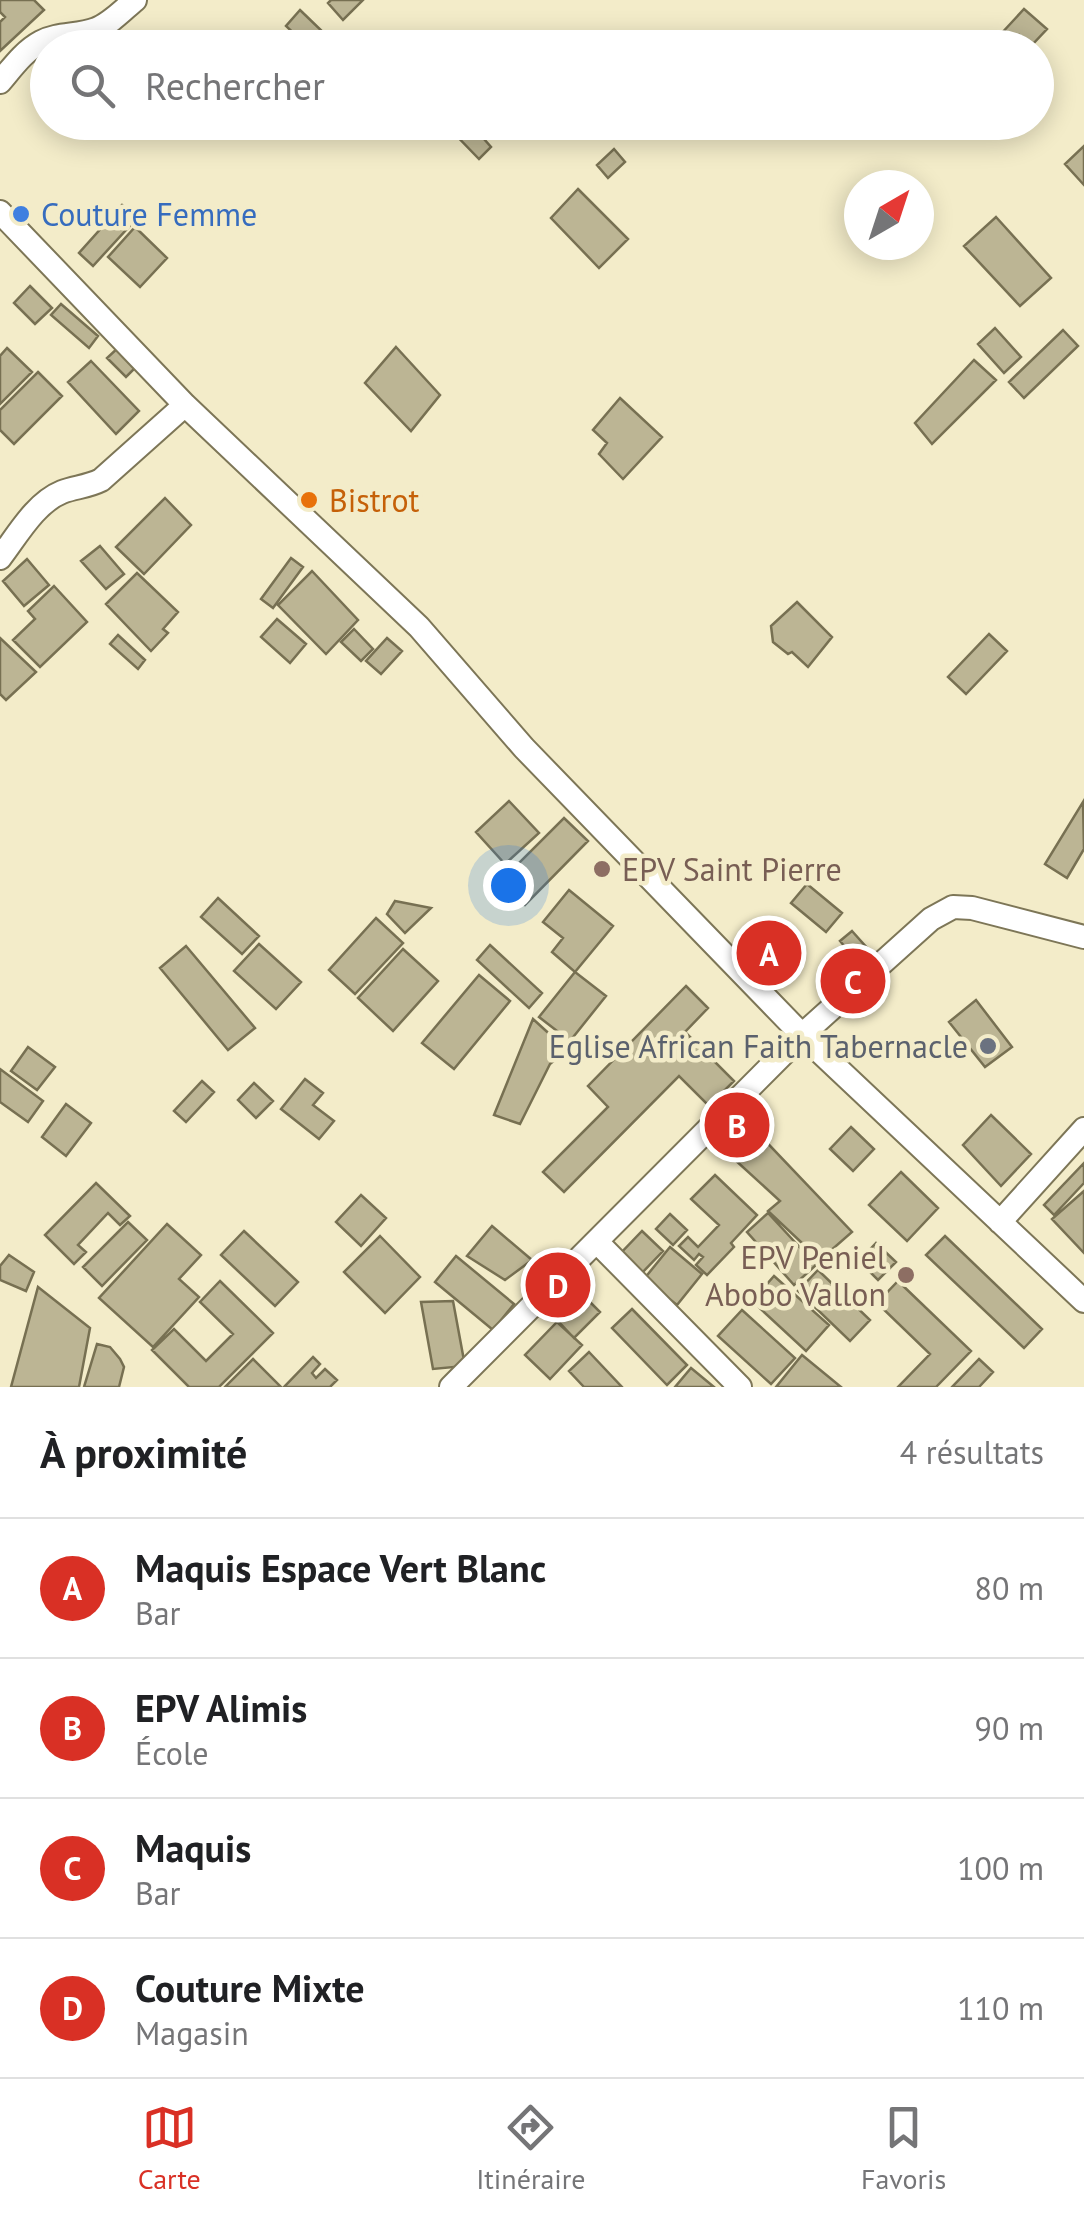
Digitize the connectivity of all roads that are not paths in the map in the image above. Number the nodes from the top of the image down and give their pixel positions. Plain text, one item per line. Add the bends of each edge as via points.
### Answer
1 (135, 0) edge
2 (92, 30) edge
3 (30, 50) edge
4 (0, 82) edge
5 (0, 212) edge
6 (186, 405) junction
7 (1, 556) edge
8 (1084, 937) edge
9 (802, 1035) junction
10 (1084, 1129) edge
11 (1000, 1222) junction
12 (597, 1242) junction
13 (1084, 1300) edge
14 (452, 1387) edge
15 (740, 1387) edge

1 - 2 street
3 - 4 street
5 - 6 street
6 - 7 street via 101,480 49,499
6 - 9 street via 420,627 524,748
8 - 9 street via 953,907 932,918
9 - 11 street
9 - 12 street
10 - 11 street
11 - 13 street
12 - 14 street
12 - 15 street

